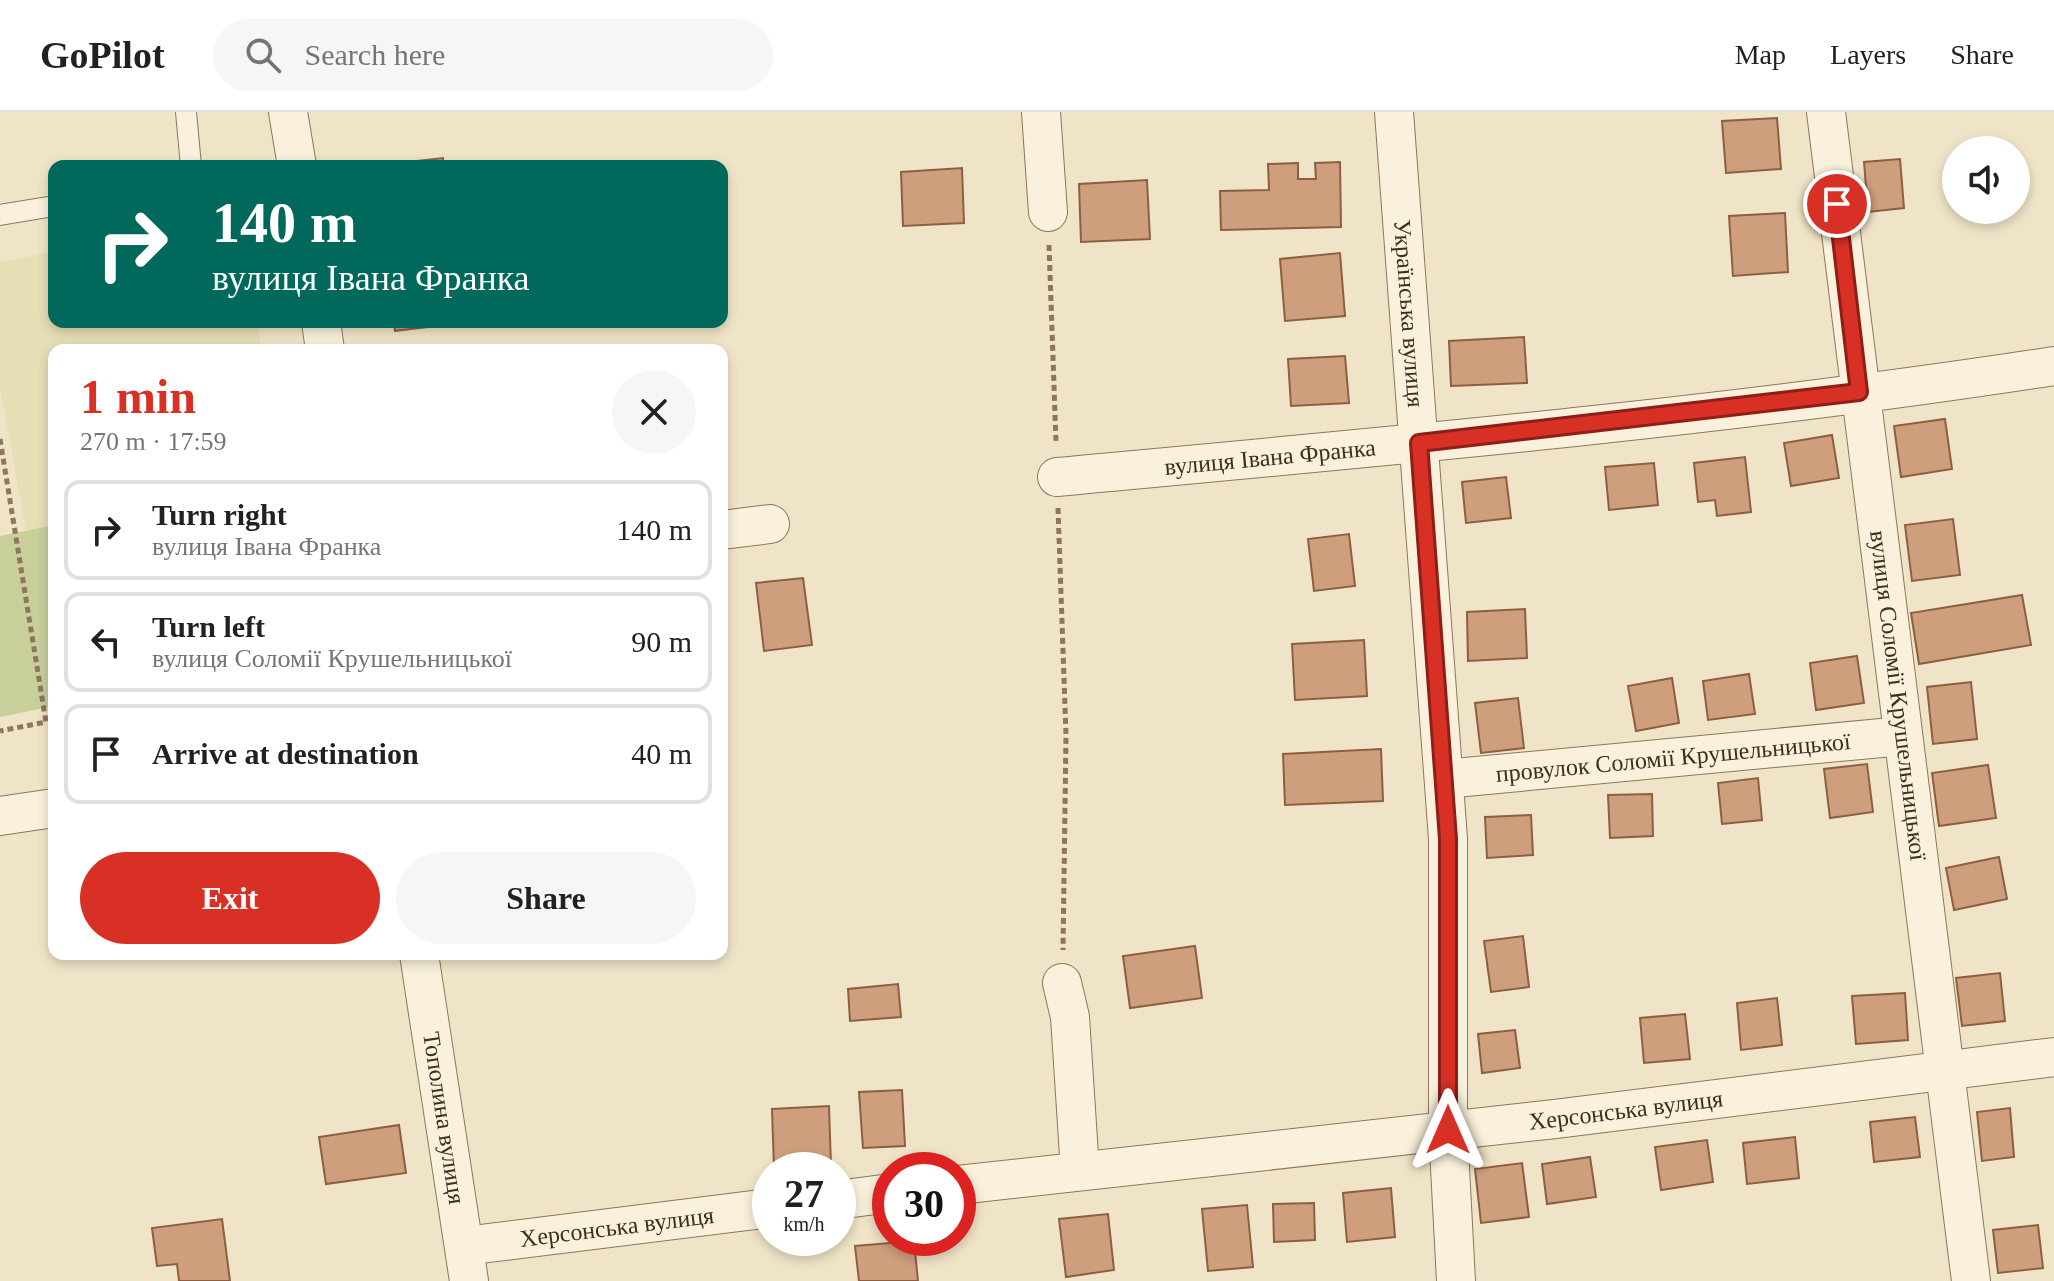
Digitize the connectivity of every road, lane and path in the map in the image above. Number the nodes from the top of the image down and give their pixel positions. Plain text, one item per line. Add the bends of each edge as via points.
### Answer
1 (186, 112) edge
2 (288, 112) edge
3 (1041, 112) edge
4 (1394, 112) edge
5 (1826, 112) edge
6 (190, 160) edge
7 (296, 160) edge
8 (48, 207) edge
9 (1048, 212) joint
10 (0, 215) edge
11 (2054, 366) edge
12 (1859, 392) junction
13 (0, 439) edge
14 (1419, 443) junction
15 (1057, 477) junction
16 (770, 524) dead end
17 (728, 529) edge
18 (0, 731) edge
19 (1903, 736) junction
20 (1444, 779) junction
21 (48, 809) edge
22 (0, 816) edge
23 (420, 960) edge
24 (1062, 983) joint
25 (2054, 1057) edge
26 (1946, 1071) junction
27 (1448, 1130) junction
28 (1080, 1171) junction
29 (976, 1183) edge
30 (752, 1211) edge
31 (466, 1264) edge
32 (1456, 1281) edge
33 (1971, 1281) edge

1 - 6 lane
2 - 7 street
3 - 9 street
4 - 14 street, Українська вулиця
5 - 12 street, вулиця Соломії Крушельницької
8 - 10 lane
9 - 15 path
11 - 12 street, вулиця Івана Франка
12 - 14 street, вулиця Івана Франка
12 - 19 street, вулиця Соломії Крушельницької
13 - 18 path via 46,722
14 - 15 street, вулиця Івана Франка
14 - 20 street, Українська вулиця
15 - 24 path via 1066,735
16 - 17 street
19 - 20 street, провулок Соломії Крушельницької
19 - 26 street, вулиця Соломії Крушельницької
20 - 27 street, Українська вулиця
21 - 22 street
23 - 31 street, Тополина вулиця
24 - 28 street via 1070,1017
25 - 26 street, Херсонська вулиця
26 - 27 street, Херсонська вулиця
26 - 33 street, вулиця Соломії Крушельницької
27 - 28 street, Херсонська вулиця
27 - 32 street, Українська вулиця
28 - 29 street, Херсонська вулиця
30 - 31 street, Херсонська вулиця

